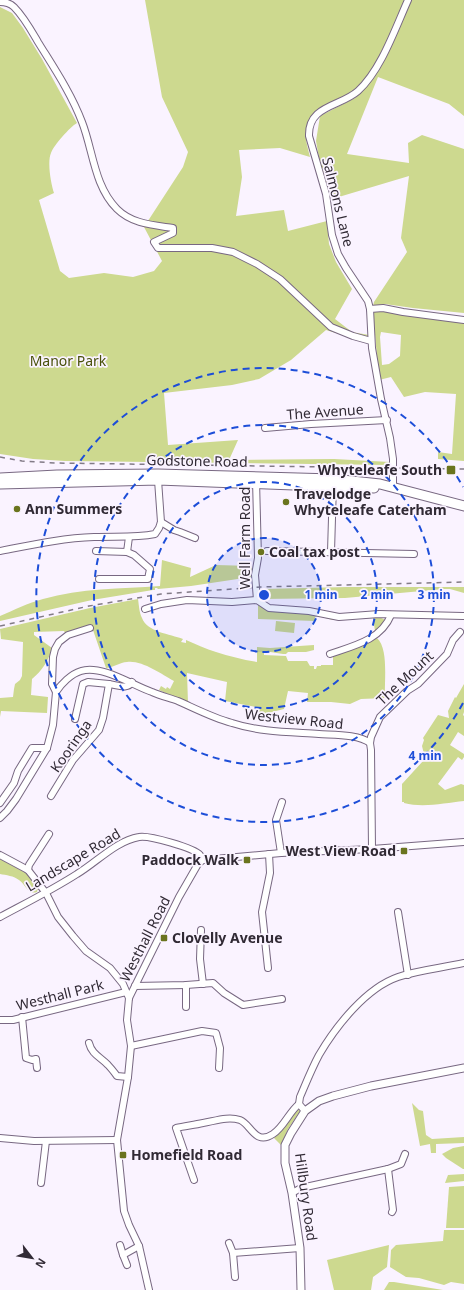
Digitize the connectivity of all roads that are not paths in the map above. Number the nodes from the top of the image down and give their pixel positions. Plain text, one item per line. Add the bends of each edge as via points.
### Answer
1 (408, 0) edge
2 (0, 2) edge
3 (370, 309) junction
4 (464, 320) edge
5 (371, 341) junction
6 (387, 420) junction
7 (265, 428) dead end
8 (0, 478) edge
9 (91, 478) junction
10 (158, 480) junction
11 (256, 480) junction
12 (333, 483) junction
13 (0, 484) edge
14 (393, 488) junction
15 (464, 506) edge
16 (161, 522) junction
17 (129, 537) junction
18 (195, 538) dead end
19 (0, 551) edge
20 (96, 551) dead end
21 (268, 551) dead end
22 (127, 552) junction
23 (332, 552) junction
24 (414, 554) dead end
25 (99, 579) dead end
26 (258, 600) junction
27 (145, 609) dead end
28 (391, 615) junction
29 (463, 616) edge
30 (90, 628) dead end
31 (460, 632) dead end
32 (330, 654) dead end
33 (132, 682) junction
34 (109, 684) junction
35 (56, 692) junction
36 (75, 719) dead end
37 (370, 743) junction
38 (47, 748) junction
39 (51, 796) dead end
40 (282, 802) dead end
41 (0, 803) edge
42 (0, 818) edge
43 (49, 834) dead end
44 (464, 842) edge
45 (372, 849) junction
46 (281, 853) junction
47 (269, 854) junction
48 (0, 855) edge
49 (203, 860) junction
50 (28, 870) junction
51 (46, 893) junction
52 (398, 912) dead end
53 (0, 918) edge
54 (201, 930) dead end
55 (464, 963) edge
56 (268, 968) dead end
57 (408, 975) junction
58 (203, 984) junction
59 (186, 985) junction
60 (135, 986) junction
61 (126, 992) junction
62 (129, 998) junction
63 (282, 999) dead end
64 (186, 1007) dead end
65 (22, 1017) junction
66 (0, 1020) edge
67 (89, 1043) dead end
68 (131, 1046) junction
69 (37, 1068) dead end
70 (220, 1068) dead end
71 (464, 1068) edge
72 (128, 1077) junction
73 (299, 1104) junction
74 (305, 1111) junction
75 (0, 1138) edge
76 (118, 1140) junction
77 (46, 1141) junction
78 (405, 1154) dead end
79 (388, 1169) junction
80 (194, 1180) dead end
81 (41, 1183) dead end
82 (292, 1193) junction
83 (392, 1212) dead end
84 (230, 1243) dead end
85 (120, 1244) dead end
86 (139, 1246) junction
87 (300, 1248) junction
88 (233, 1253) junction
89 (123, 1255) junction
90 (127, 1265) dead end
91 (235, 1277) dead end
92 (149, 1290) edge
93 (301, 1290) edge

1 - 3 street, Salmons Lane via 377,67 355,94 318,112 309,130 338,254 368,301
2 - 5 street via 13,6 61,78 74,102 101,186 109,200 123,214 136,222 173,228 173,233 154,242 158,248 212,248 233,252 280,279 331,327
3 - 4 street via 383,308
3 - 5 street, Salmons Lane
5 - 6 street, Salmons Lane via 379,392
6 - 7 street, The Avenue
6 - 14 street, Salmons Lane via 393,459
8 - 9 highway, Godstone Road
9 - 10 highway, Godstone Road
9 - 11 highway, Godstone Road via 158,474
9 - 13 highway, Godstone Road
10 - 11 highway, Godstone Road
10 - 16 street
11 - 12 highway, Godstone Road
11 - 26 street, Well Farm Road via 258,558 255,575
12 - 14 highway, Godstone Road
12 - 23 street
14 - 15 highway, Godstone Road
16 - 17 street via 155,534
16 - 18 street
17 - 19 street via 93,537
17 - 22 street
20 - 22 street
21 - 23 street
22 - 25 street via 150,569 148,579
23 - 24 street
26 - 27 street via 187,600
26 - 28 street via 269,608 309,611 339,617
28 - 29 street
28 - 32 street via 388,623 377,634 364,642
30 - 35 street via 68,635 55,649 52,684
31 - 37 street, The Mount via 447,654 380,717
33 - 34 street, Kooringa via 128,687
33 - 35 street, Westview Road via 104,672 82,670 72,675
33 - 37 street, Westview Road via 231,723 357,738
34 - 36 street, Kooringa via 83,684
34 - 39 street, Kooringa via 99,730 73,760
35 - 38 street via 53,725
37 - 45 street
38 - 41 street via 32,748 14,783
38 - 42 street via 16,800
40 - 46 street via 276,820
43 - 50 street
44 - 45 street
45 - 46 street
46 - 47 street
47 - 49 street
47 - 56 street via 270,873 262,912
48 - 50 street
49 - 51 street, Landscape Road via 194,851 140,837 114,848
49 - 60 street, Westhall Road via 198,864 179,897
50 - 51 street
51 - 53 street, Landscape Road
51 - 61 street via 58,917 73,936 86,951 110,968
52 - 57 street
54 - 58 street via 200,959
55 - 57 street
57 - 73 street via 373,991 346,1018 319,1055 300,1096
58 - 59 street
58 - 63 street via 213,983 243,1005
59 - 60 street
59 - 64 street
60 - 62 street, Westhall Road
61 - 62 street
61 - 65 street, Westhall Park
62 - 68 street, Westhall Road via 127,1020
65 - 66 street, Westhall Park
65 - 69 street via 26,1058 36,1059
67 - 72 street via 95,1055 117,1076
68 - 70 street via 202,1031 216,1033 220,1048
68 - 72 street, Westhall Road
71 - 74 main road, Hillbury Road via 333,1096 319,1101
72 - 76 street, Westhall Road
73 - 74 street
73 - 80 street via 293,1108 278,1130 264,1137 256,1135 241,1120 232,1119 218,1119 176,1128
74 - 82 main road, Hillbury Road via 285,1145 285,1163
75 - 77 street
76 - 77 street
76 - 86 street, Westhall Road via 124,1211
77 - 81 street
78 - 79 street via 401,1164
79 - 82 street via 301,1188
79 - 83 street
82 - 87 main road, Hillbury Road
84 - 88 street
85 - 89 street
86 - 89 street
86 - 92 street, Westhall Road
87 - 88 street
87 - 93 main road, Hillbury Road
88 - 91 street
89 - 90 street

